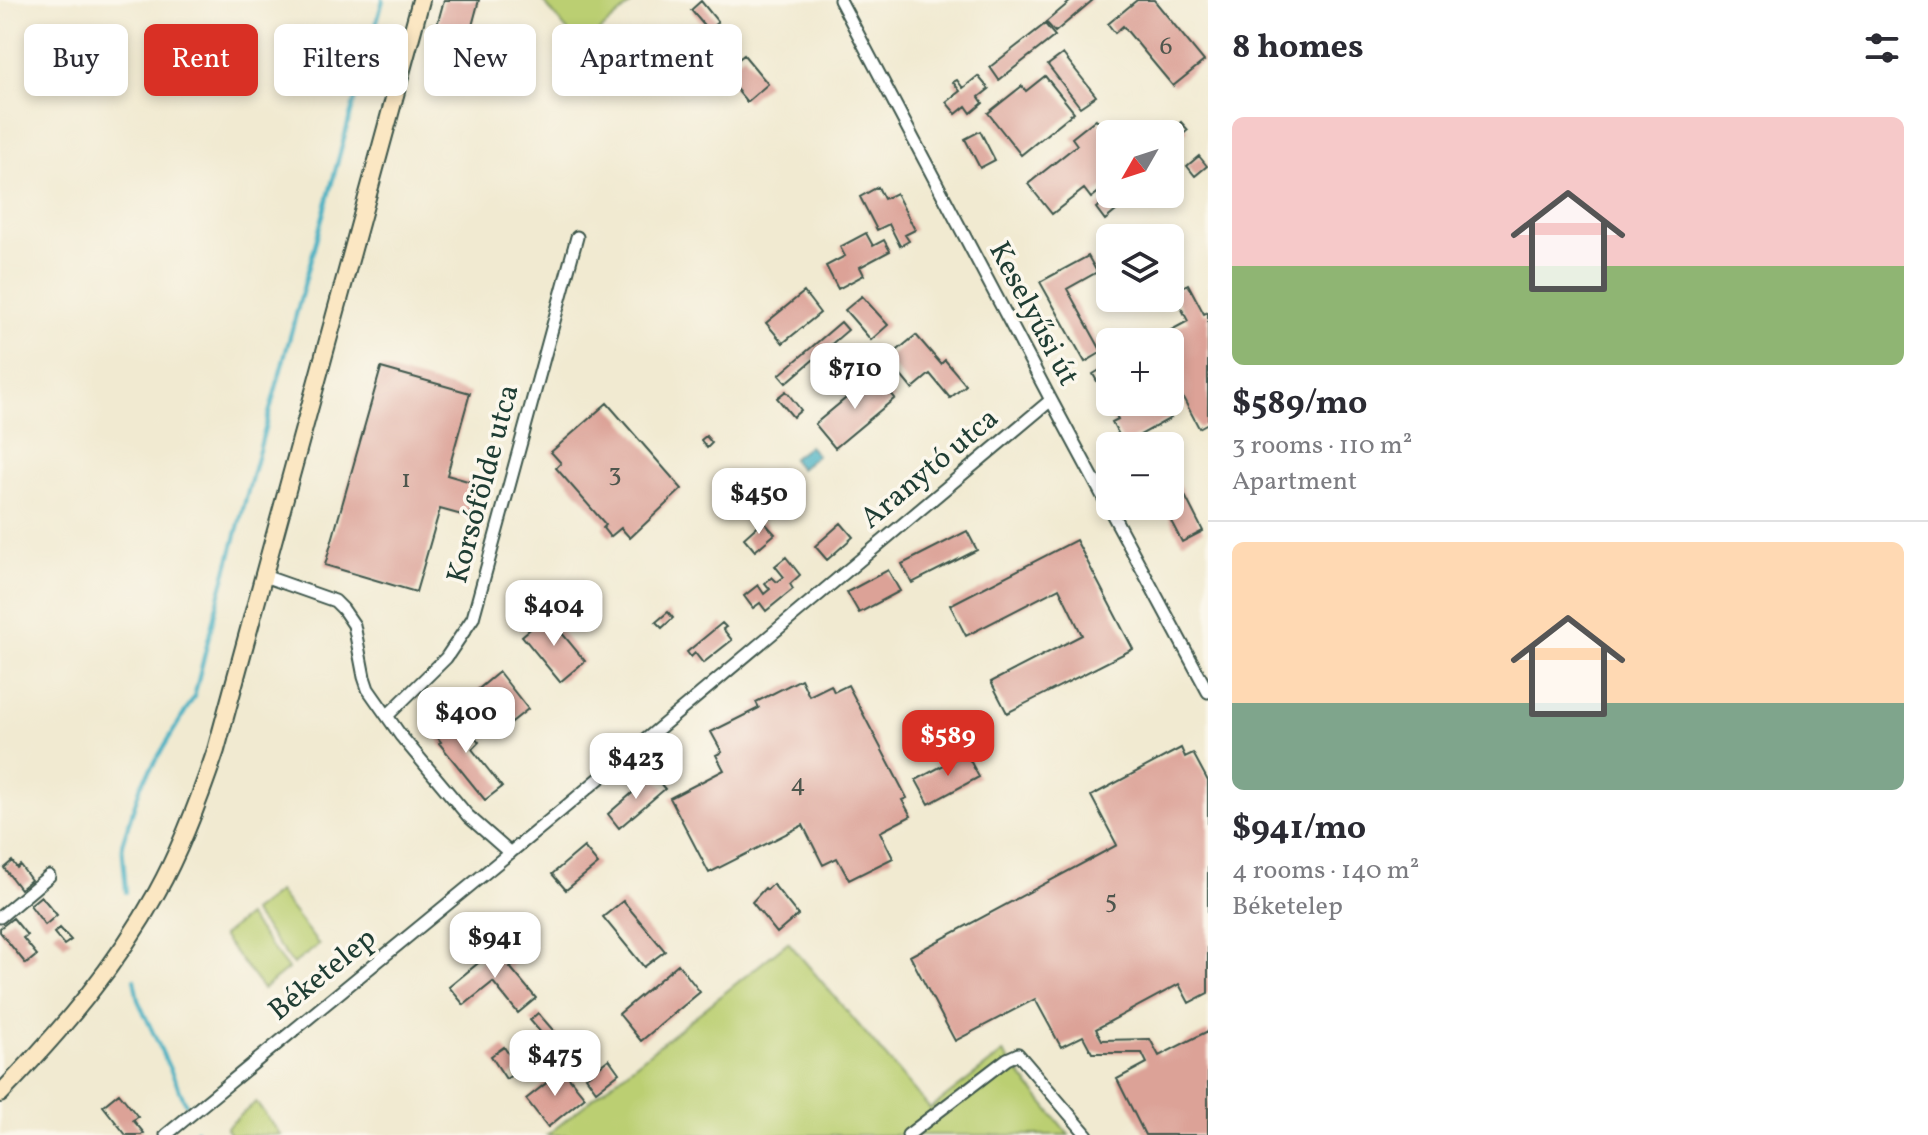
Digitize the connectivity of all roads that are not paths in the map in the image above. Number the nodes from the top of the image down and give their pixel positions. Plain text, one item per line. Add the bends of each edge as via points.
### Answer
1 (421, 0) edge
2 (840, 0) edge
3 (577, 237) dead end
4 (1051, 400) junction
5 (264, 576) junction
6 (1208, 692) edge
7 (387, 716) junction
8 (510, 853) junction
9 (49, 876) dead end
10 (0, 917) edge
11 (0, 1094) edge
12 (166, 1135) edge
13 (908, 1135) edge
14 (1087, 1135) edge

1 - 5 main road
2 - 4 street, Keselyűsi út
3 - 7 street, Korsófölde utca via 473,618 446,658
4 - 6 street, Keselyűsi út
4 - 8 street, Aranytó utca
5 - 7 street via 335,601 343,609 354,625 368,689
5 - 11 main road via 216,750 158,890 104,975
7 - 8 street via 468,816
8 - 12 street, Béketelep
9 - 10 street
13 - 14 street via 1018,1054

